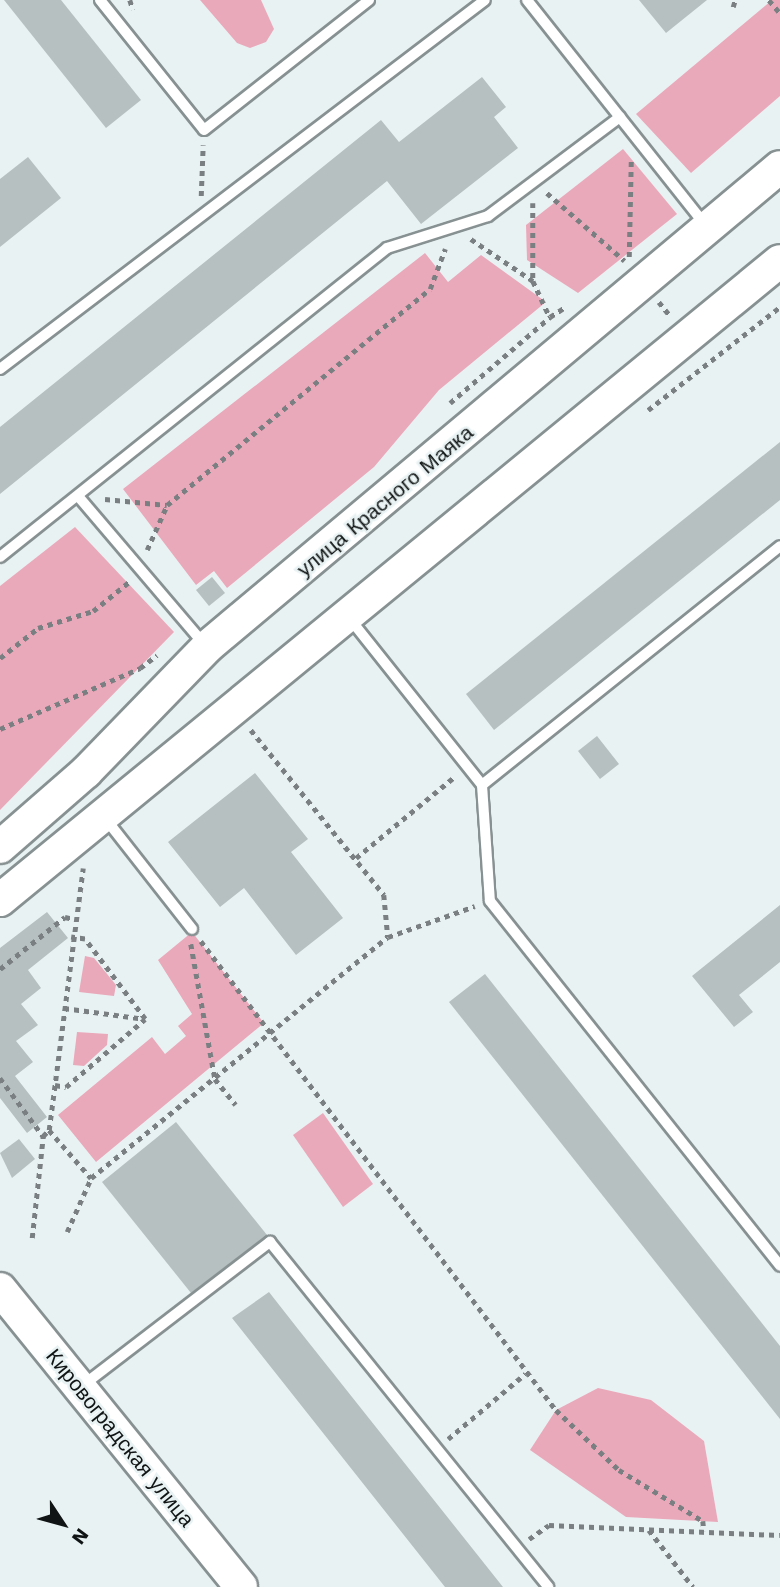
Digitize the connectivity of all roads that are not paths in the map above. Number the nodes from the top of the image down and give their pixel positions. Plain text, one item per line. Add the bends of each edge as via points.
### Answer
1 (100, 0) edge
2 (369, 0) edge
3 (485, 0) edge
4 (527, 0) edge
5 (620, 117) junction
6 (780, 167) edge
7 (708, 229) junction
8 (780, 261) edge
9 (0, 369) edge
10 (78, 496) junction
11 (780, 546) edge
12 (0, 557) edge
13 (349, 619) junction
14 (207, 647) junction
15 (482, 785) junction
16 (103, 816) junction
17 (0, 847) edge
18 (0, 900) edge
19 (189, 926) road end
20 (780, 1266) edge
21 (0, 1289) edge
22 (80, 1388) junction
23 (241, 1587) edge
24 (548, 1587) edge

1 - 2 lane via 204,130
3 - 9 lane
4 - 5 lane
5 - 7 lane
5 - 10 lane via 488,216 387,248
6 - 7 street, улица Красного Маяка
7 - 14 street, улица Красного Маяка
8 - 13 street
10 - 12 lane
10 - 14 lane
11 - 15 lane
13 - 15 lane
13 - 16 street
14 - 17 street, улица Красного Маяка via 86,772
15 - 20 lane via 490,901
16 - 18 street
16 - 19 lane
21 - 22 street, Кировоградская улица
22 - 23 street, Кировоградская улица
22 - 24 lane via 270,1242

